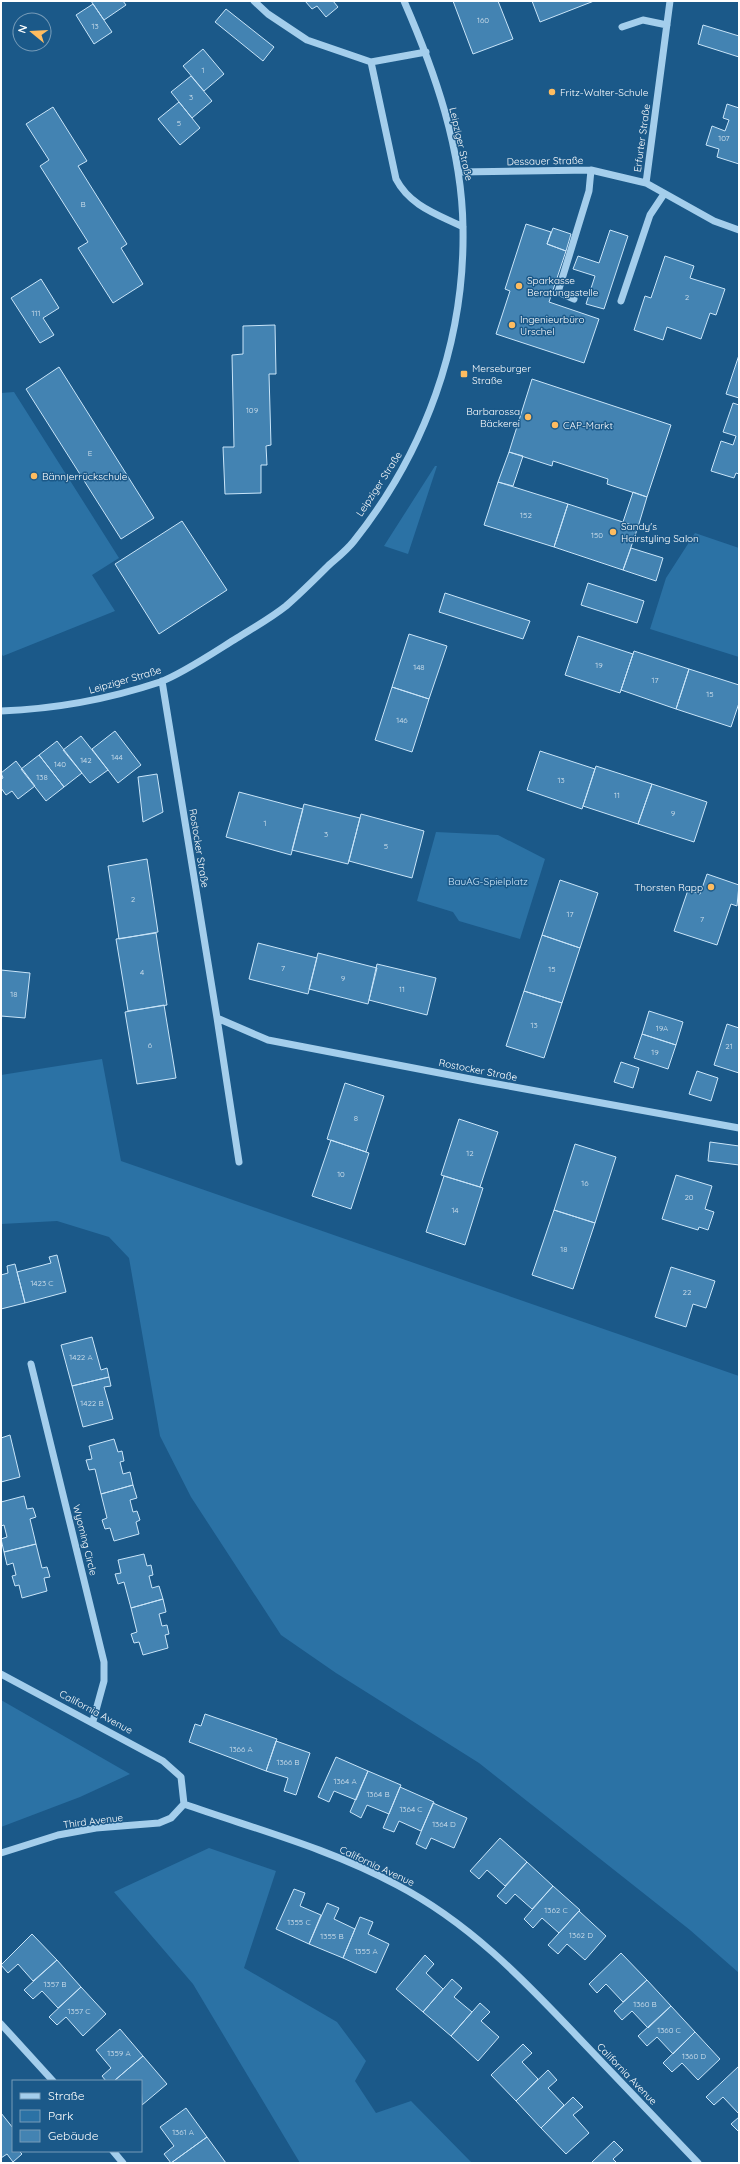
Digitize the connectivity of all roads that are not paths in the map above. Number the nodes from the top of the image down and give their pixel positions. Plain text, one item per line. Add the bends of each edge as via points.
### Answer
1 (254, 1) edge
2 (404, 1) edge
3 (670, 1) edge
4 (667, 25) junction
5 (622, 27) dead end
6 (426, 52) junction
7 (371, 62) junction
8 (591, 170) junction
9 (459, 172) junction
10 (646, 183) junction
11 (664, 194) junction
12 (463, 228) junction
13 (739, 230) edge
14 (574, 299) dead end
15 (621, 301) dead end
16 (162, 681) junction
17 (1, 711) edge
18 (217, 1018) junction
19 (739, 1128) edge
20 (239, 1162) dead end
21 (31, 1364) dead end
22 (1, 1674) edge
23 (93, 1721) junction
24 (184, 1804) junction
25 (1, 1853) edge
26 (1, 2024) edge
27 (52, 2080) edge
28 (114, 2152) edge
29 (123, 2163) edge
30 (698, 2163) edge

1 - 7 street via 268,14 307,40
2 - 6 street, Leipziger Straße
3 - 4 street, Erfurter Straße
4 - 5 street via 643,20
4 - 10 street, Erfurter Straße
6 - 7 street
6 - 9 street, Leipziger Straße
7 - 12 street via 396,180 412,201
8 - 9 street, Dessauer Straße
8 - 10 street, Dessauer Straße
8 - 14 street via 590,191 558,292
9 - 12 street, Leipziger Straße
10 - 11 street, Dessauer Straße
11 - 13 street, Dessauer Straße via 714,221
11 - 15 street via 650,215
12 - 16 street, Leipziger Straße via 461,280 454,335 445,369 423,427 397,478 353,542 285,607 218,650
16 - 17 street, Leipziger Straße via 89,701 28,710
16 - 18 street, Rostocker Straße
18 - 19 street, Rostocker Straße via 268,1040 481,1082
18 - 20 street, Rostocker Straße
21 - 23 street, Wyoming Circle via 104,1662 104,1681
22 - 23 street, California Avenue
23 - 24 street, California Avenue via 173,1768 180,1778
24 - 25 street, Third Avenue via 171,1818 159,1823 96,1828
24 - 30 street, California Avenue via 360,1867 398,1885 462,1926 531,1988
26 - 27 street
28 - 29 street

